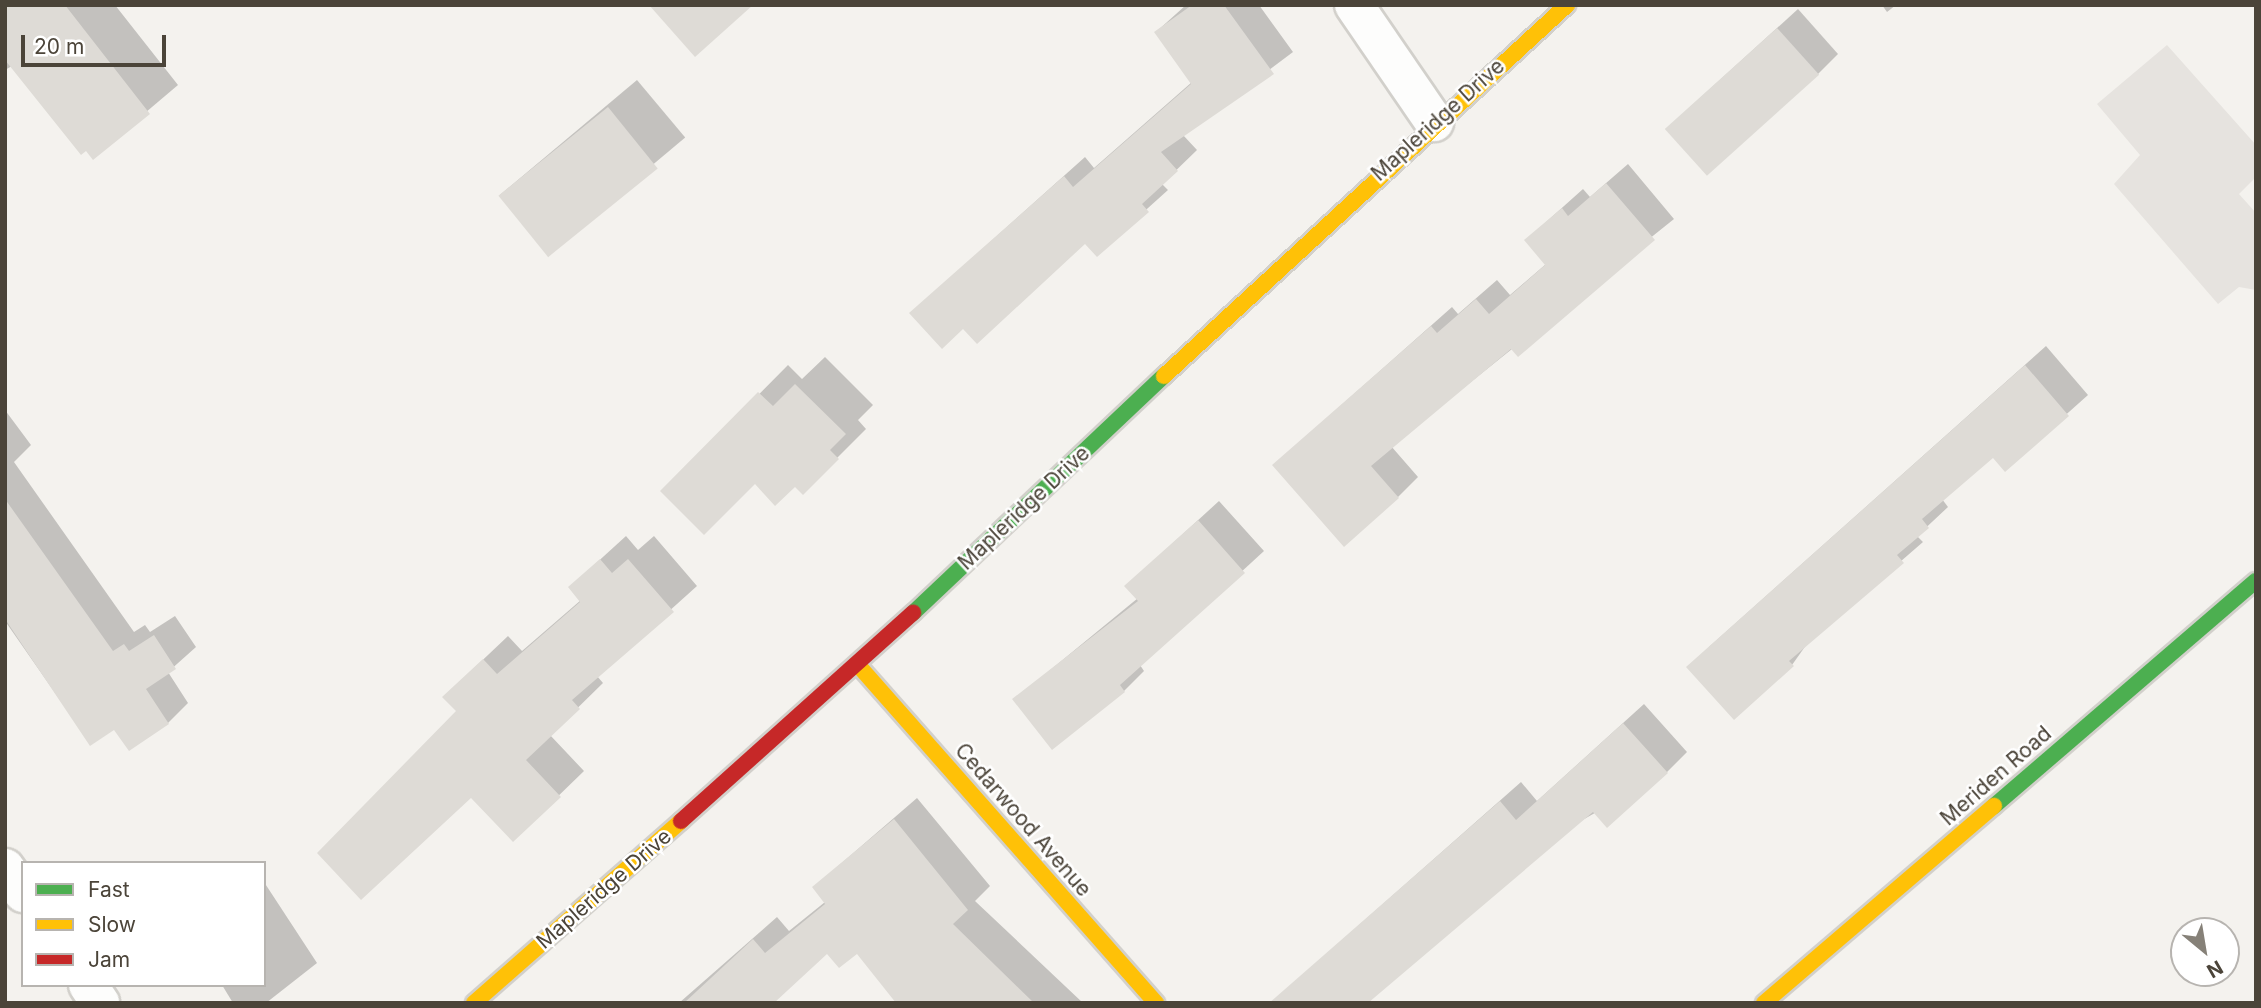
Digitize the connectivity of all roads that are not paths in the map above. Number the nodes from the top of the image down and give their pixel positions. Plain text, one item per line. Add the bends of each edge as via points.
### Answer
1 (1354, 5) edge
2 (1567, 5) edge
3 (1434, 122) junction
4 (2256, 582) edge
5 (858, 665) junction
6 (5, 868) edge
7 (21, 890) edge
8 (89, 987) edge
9 (100, 1003) edge
10 (474, 1003) edge
11 (1156, 1003) edge
12 (1764, 1003) edge

1 - 3 street
2 - 3 street, Mapleridge Drive
3 - 5 street, Mapleridge Drive
4 - 12 street, Meriden Road
5 - 10 street, Mapleridge Drive
5 - 11 street, Cedarwood Avenue
6 - 7 street
8 - 9 street

